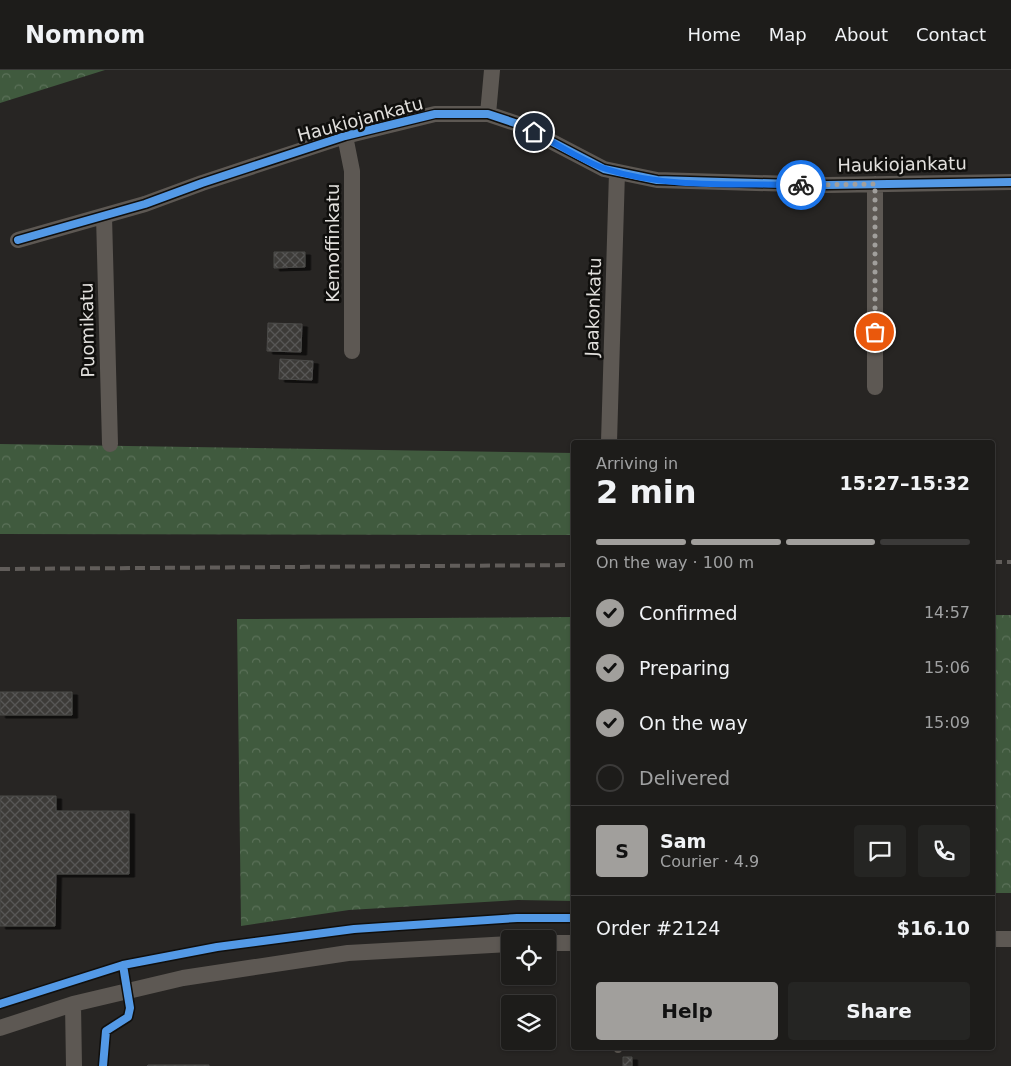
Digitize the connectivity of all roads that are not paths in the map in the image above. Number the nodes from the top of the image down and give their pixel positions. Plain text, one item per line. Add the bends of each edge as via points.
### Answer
1 (492, 70) edge
2 (488, 114) junction
3 (345, 136) junction
4 (617, 172) junction
5 (1011, 182) edge
6 (875, 184) junction
7 (104, 216) junction
8 (18, 240) dead end
9 (352, 351) dead end
10 (875, 387) dead end
11 (610, 440) edge
12 (110, 444) dead end
13 (995, 939) edge
14 (1011, 939) edge
15 (556, 943) edge
16 (571, 943) edge
17 (501, 944) edge
18 (73, 1004) junction
19 (0, 1028) edge
20 (74, 1066) edge

1 - 2 street
2 - 3 street, Haukiojankatu via 435,114
2 - 4 street, Haukiojankatu via 518,124 586,160
3 - 7 street, Haukiojankatu
3 - 9 street, Kemoffinkatu via 352,171
4 - 6 street, Haukiojankatu via 695,183
4 - 11 street, Jaakonkatu
5 - 6 street, Haukiojankatu
6 - 10 street
7 - 8 street, Haukiojankatu
7 - 12 street, Puomikatu
13 - 14 street
15 - 16 street
17 - 18 street via 348,953 183,978
18 - 19 street
18 - 20 street

